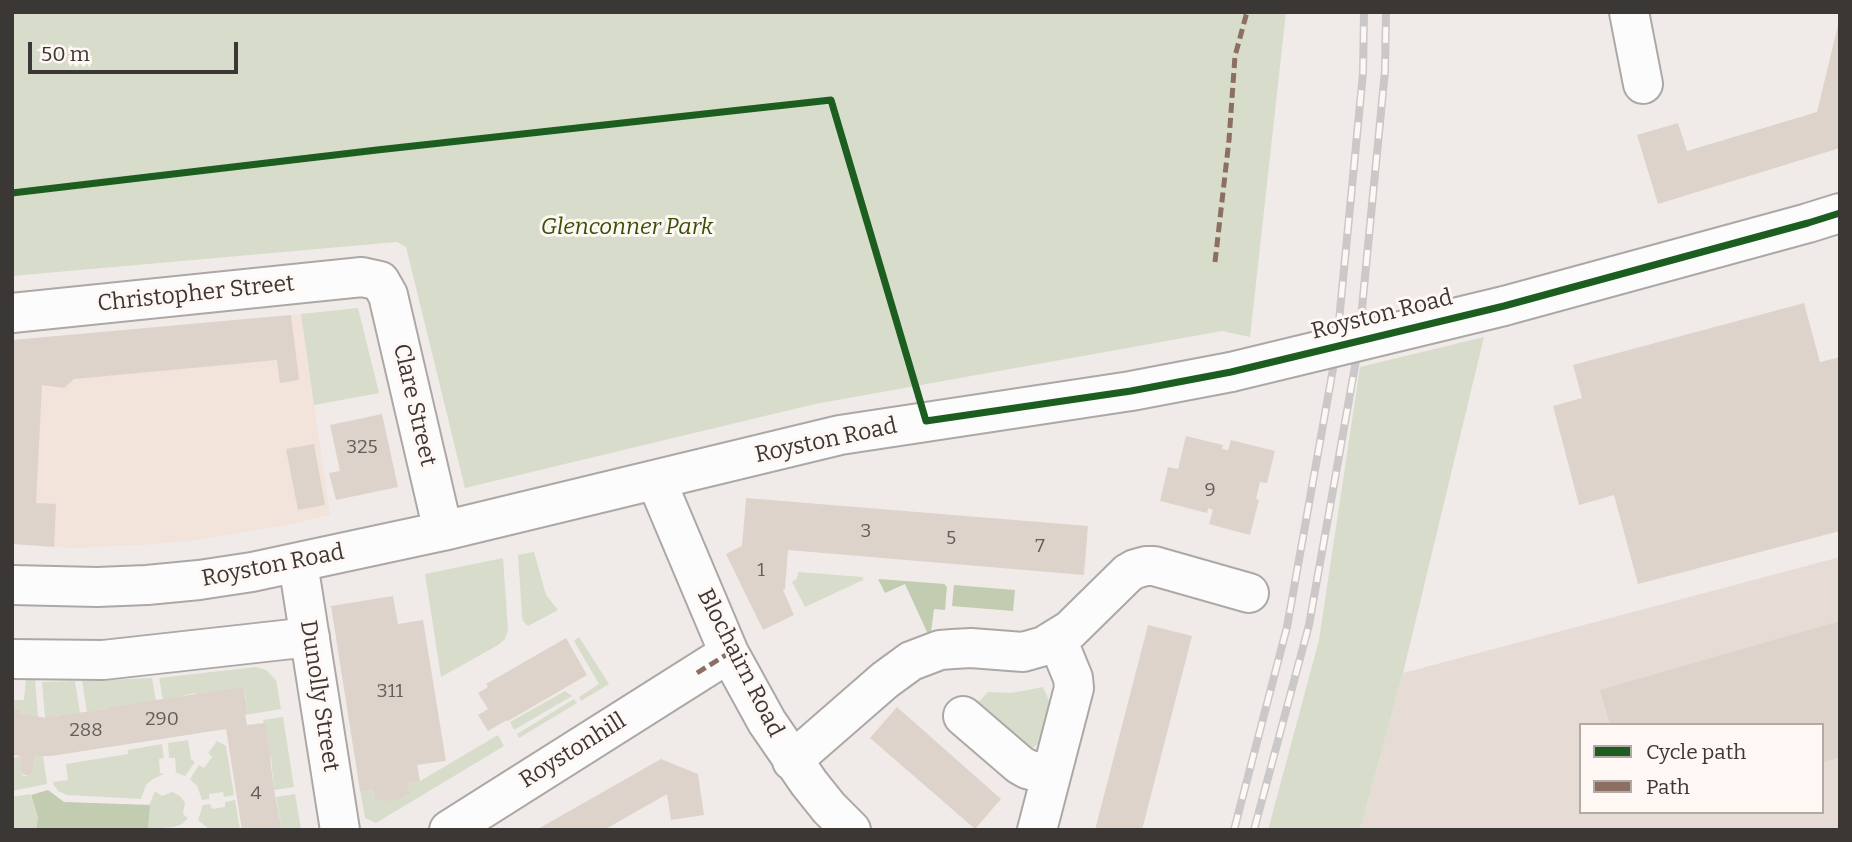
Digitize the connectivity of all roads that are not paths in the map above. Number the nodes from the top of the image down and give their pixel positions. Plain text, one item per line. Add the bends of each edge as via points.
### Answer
1 (1629, 12) edge
2 (1643, 84) dead end
3 (1840, 213) edge
4 (380, 282) joint
5 (12, 313) edge
6 (656, 480) junction
7 (443, 531) junction
8 (298, 563) junction
9 (12, 585) edge
10 (1249, 593) dead end
11 (310, 637) junction
12 (1057, 639) junction
13 (729, 653) junction
14 (12, 659) edge
15 (962, 716) dead end
16 (792, 761) junction
17 (1051, 776) junction
18 (340, 830) edge
19 (449, 830) edge
20 (851, 830) edge
21 (1037, 830) edge

1 - 2 street
3 - 6 street, Royston Road, bridge via 1504,306 1231,372 840,435
4 - 5 street, Christopher Street via 362,277
4 - 7 street, Clare Street via 388,295
6 - 7 street, Royston Road
6 - 13 street, Blochairn Road
7 - 8 street, Royston Road
8 - 9 street, Royston Road via 173,583
8 - 11 street, Dunolly Street
10 - 12 street via 1146,566 1128,573
11 - 14 street via 103,660
11 - 18 street, Dunolly Street
12 - 16 street via 1023,652 962,648 911,661
12 - 17 street via 1074,688
13 - 16 street, Blochairn Road
13 - 19 street, Roystonhill
15 - 17 street via 1020,765
16 - 20 street, Blochairn Road
17 - 21 street

